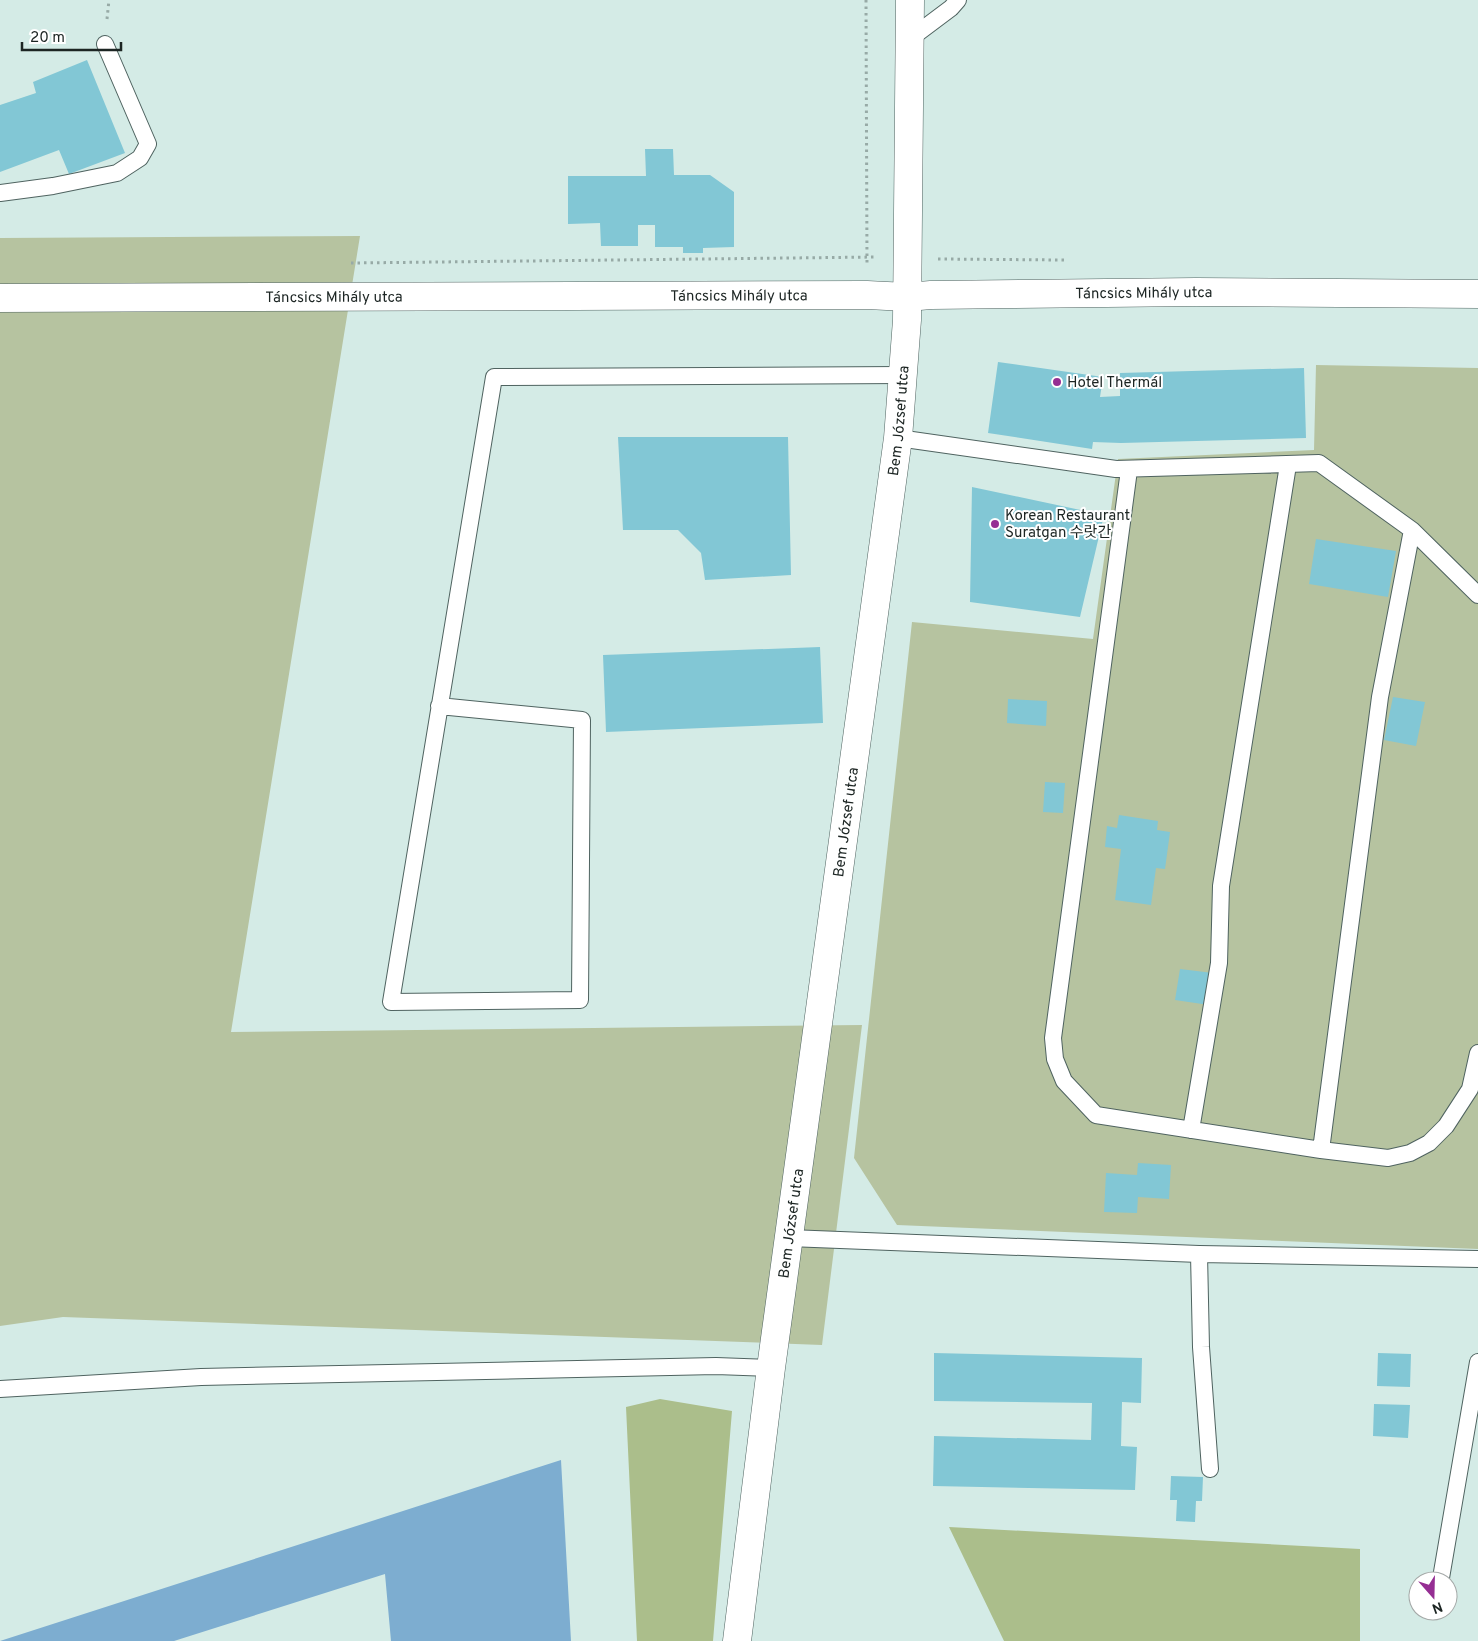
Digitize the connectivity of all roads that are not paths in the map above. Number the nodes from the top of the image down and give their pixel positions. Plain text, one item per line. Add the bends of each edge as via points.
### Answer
1 (910, 0) edge
2 (958, 0) edge
3 (911, 38) junction
4 (105, 44) dead end
5 (0, 192) edge
6 (1478, 294) edge
7 (907, 297) junction
8 (0, 298) edge
9 (904, 375) junction
10 (898, 438) junction
11 (1288, 465) junction
12 (1129, 470) junction
13 (1412, 530) junction
14 (1478, 595) edge
15 (439, 706) junction
16 (1478, 1053) edge
17 (1191, 1130) junction
18 (1321, 1150) junction
19 (789, 1238) junction
20 (1199, 1254) junction
21 (1478, 1259) edge
22 (1478, 1362) edge
23 (771, 1368) junction
24 (0, 1389) edge
25 (1210, 1469) dead end
26 (1442, 1571) edge
27 (737, 1641) edge

1 - 3 street, Bem József utca
2 - 3 lane
3 - 7 street, Bem József utca
4 - 5 lane via 148,144 140,158 117,173 53,186
6 - 7 street, Táncsics Mihály utca via 1196,292
7 - 8 street, Táncsics Mihály utca
7 - 9 street, Bem József utca
9 - 10 street, Bem József utca
9 - 15 lane via 494,376
10 - 12 lane
10 - 19 street, Bem József utca
11 - 12 lane
11 - 13 lane via 1319,464
11 - 17 lane via 1221,886 1219,963
12 - 17 lane via 1053,1038 1055,1059 1064,1081 1096,1115
13 - 14 lane
13 - 18 lane via 1380,697
15 - 15 lane via 391,1002 580,1000 582,720
16 - 18 lane via 1470,1089 1446,1126 1429,1143 1410,1153 1388,1158
17 - 18 lane
19 - 20 lane
19 - 23 street, Bem József utca
20 - 21 lane
20 - 25 lane via 1201,1347
22 - 26 lane
23 - 24 lane via 716,1366 201,1377
23 - 27 street, Bem József utca

